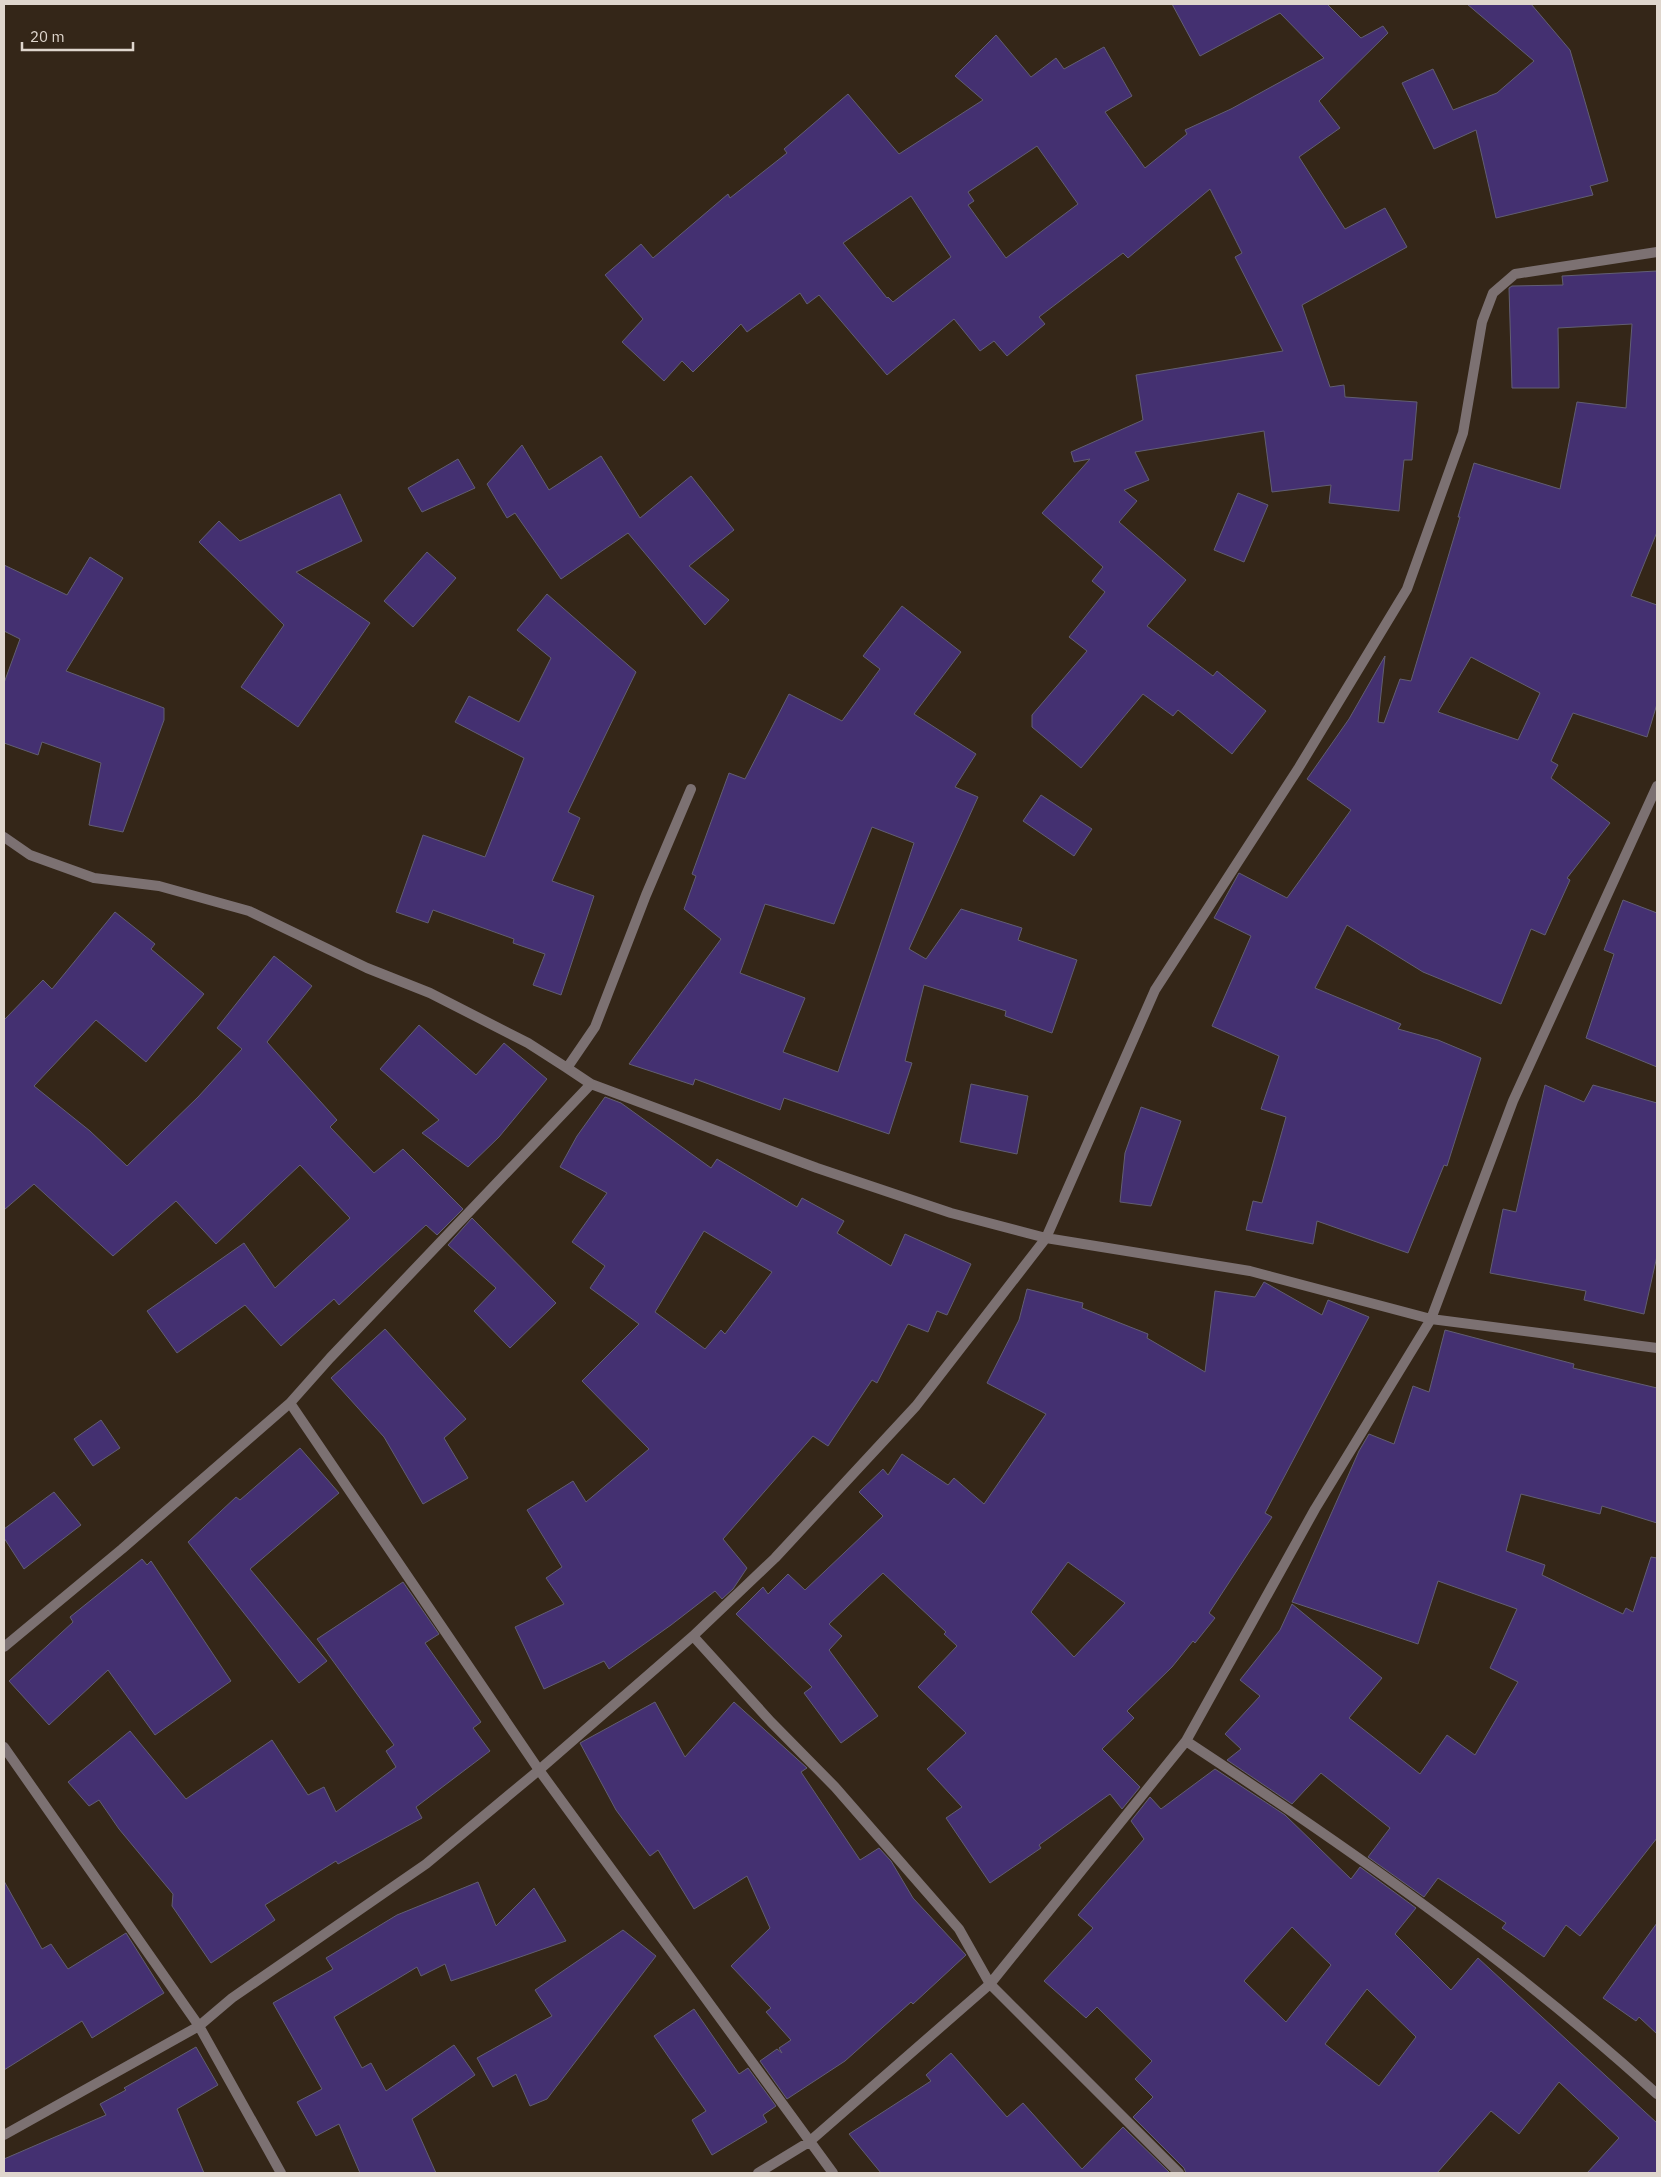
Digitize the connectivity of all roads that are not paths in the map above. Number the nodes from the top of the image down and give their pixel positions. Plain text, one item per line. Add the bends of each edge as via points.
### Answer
1 (1657, 252) edge
2 (1657, 786) edge
3 (691, 789) dead end
4 (4, 837) edge
5 (567, 1068) junction
6 (591, 1084) junction
7 (1046, 1238) junction
8 (1431, 1319) junction
9 (1657, 1348) edge
10 (290, 1403) junction
11 (693, 1636) junction
12 (4, 1647) edge
13 (1186, 1741) junction
14 (4, 1747) edge
15 (539, 1770) junction
16 (990, 1984) junction
17 (199, 2026) junction
18 (1657, 2094) edge
19 (4, 2135) edge
20 (809, 2142) junction
21 (281, 2173) edge
22 (758, 2173) edge
23 (833, 2173) edge
24 (1179, 2173) edge

1 - 7 street via 1515,274 1493,293 1482,322 1463,433 1407,589 1298,769 1155,990
2 - 8 street via 1513,1101
3 - 5 street via 595,1027
4 - 5 street via 30,855 94,878 159,886 249,911 367,968 430,993 528,1043
5 - 6 street
6 - 7 street via 816,1168 951,1213
6 - 10 street
7 - 8 street via 1250,1272
7 - 11 street via 916,1406 775,1558
8 - 9 street
8 - 13 street via 1315,1509
10 - 12 street
10 - 15 street
11 - 15 street
11 - 16 street via 834,1787 959,1930
13 - 16 street
13 - 18 street via 1304,1818 1439,1916 1610,2052
14 - 17 street
15 - 17 street via 426,1864 232,1998
15 - 20 street
16 - 20 street
16 - 24 street
17 - 19 street
17 - 21 street
20 - 22 street
20 - 23 street

